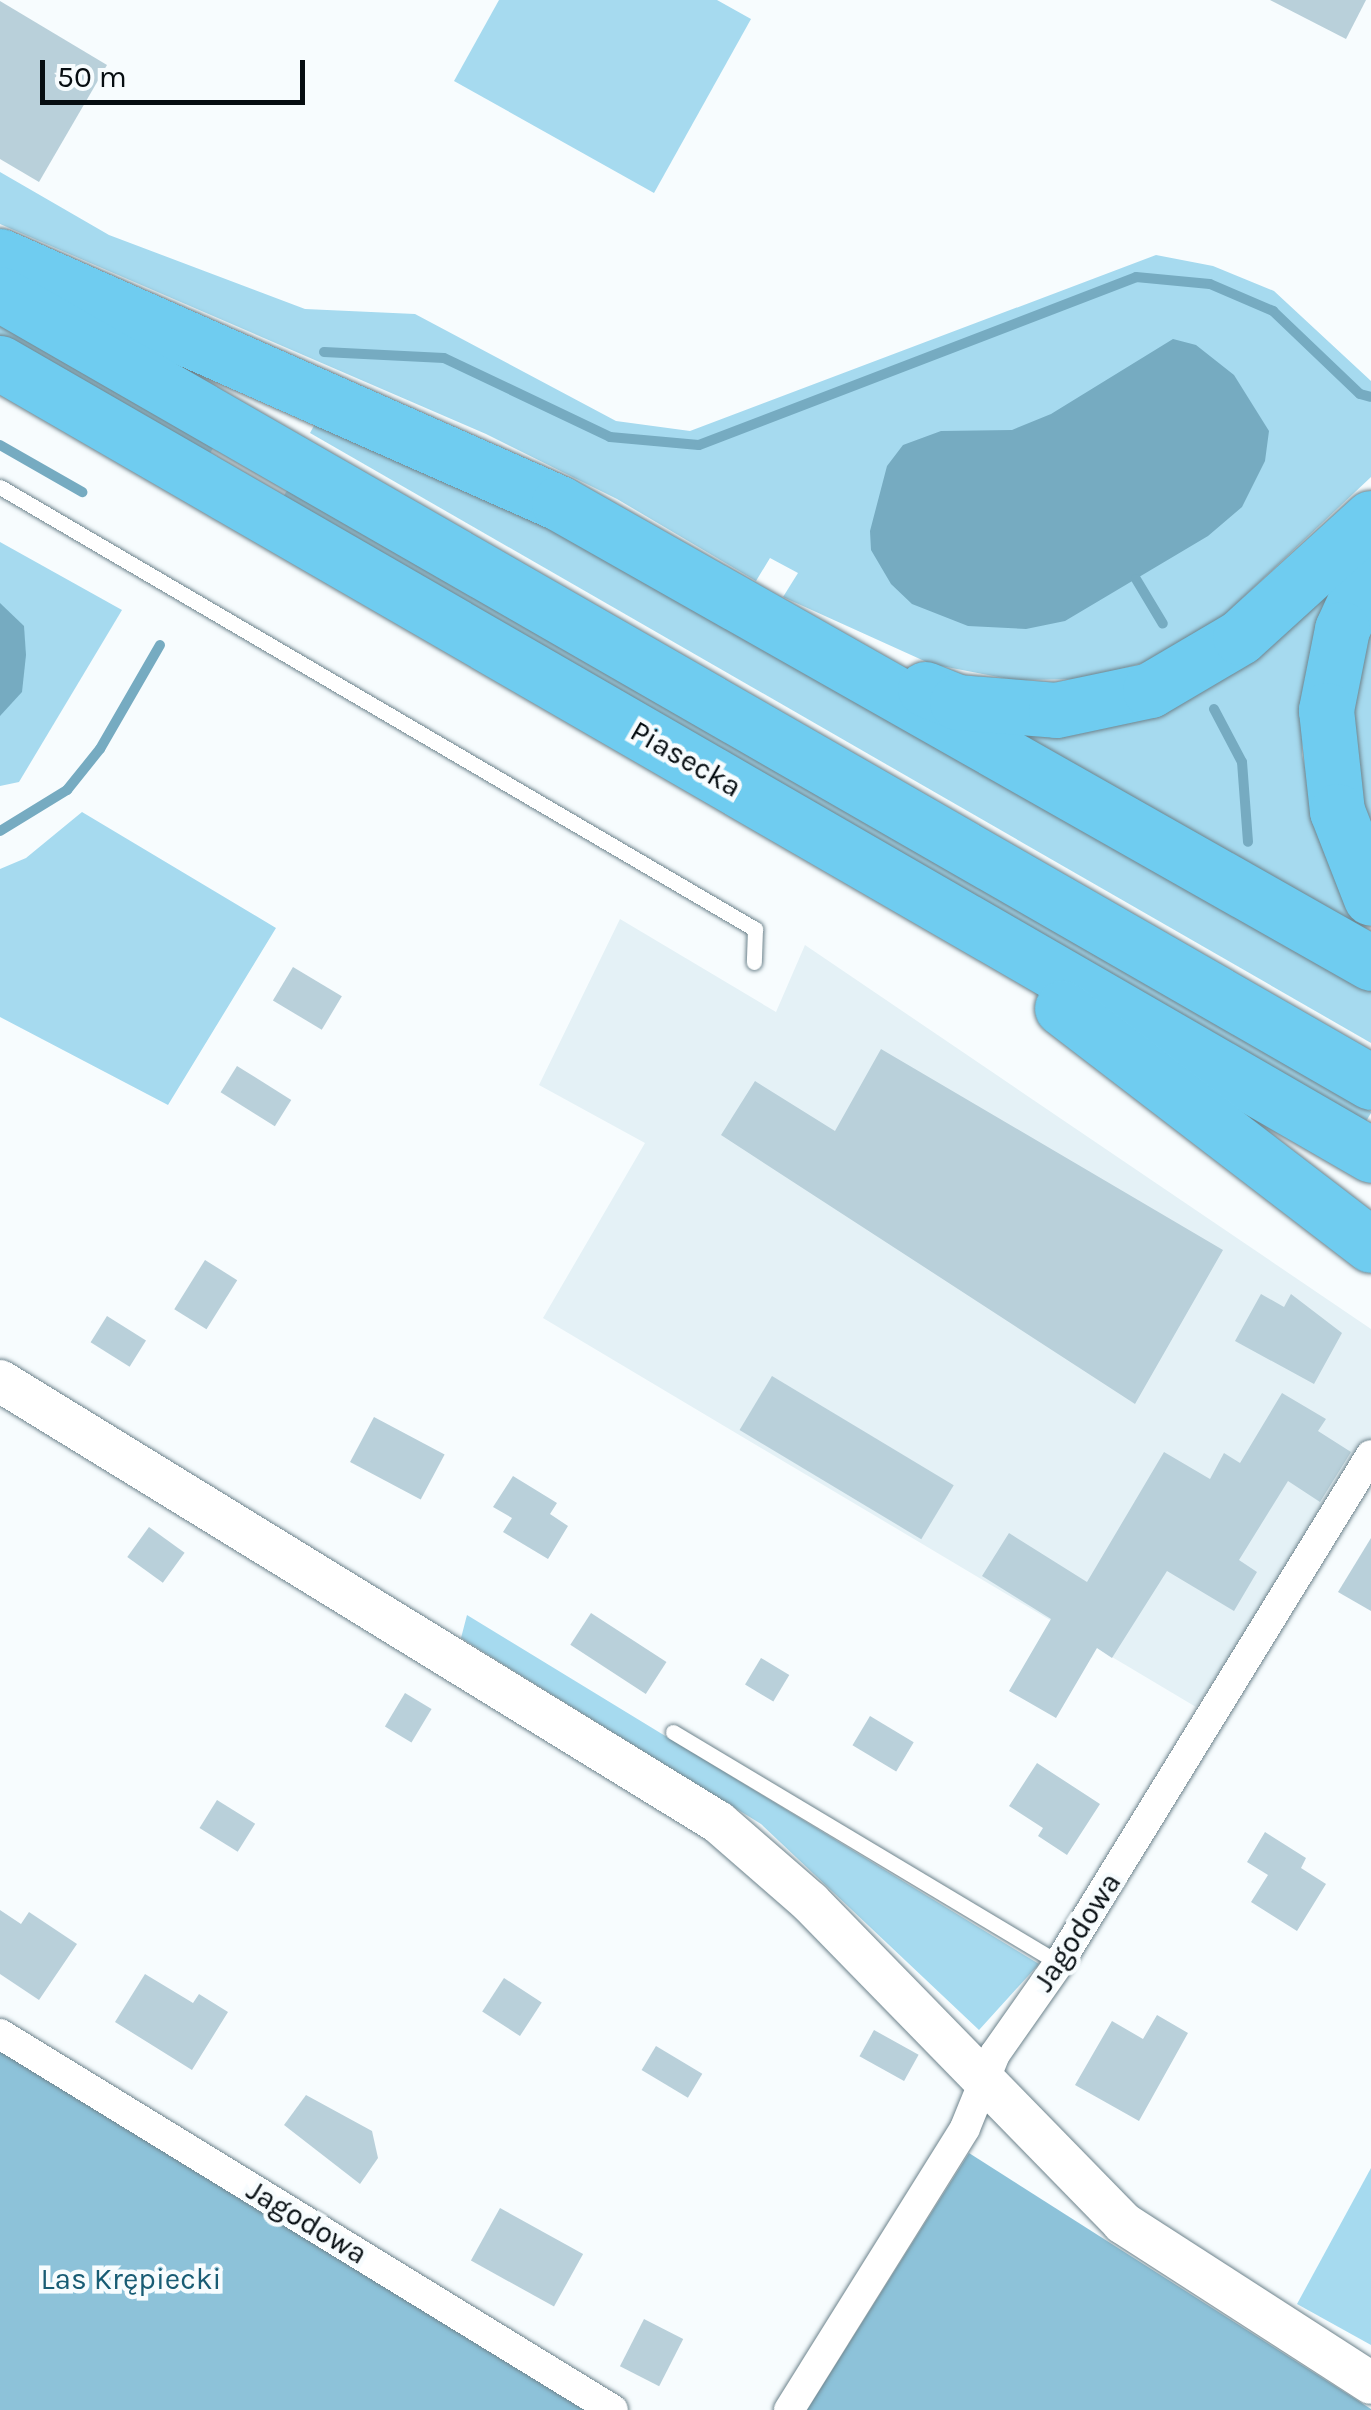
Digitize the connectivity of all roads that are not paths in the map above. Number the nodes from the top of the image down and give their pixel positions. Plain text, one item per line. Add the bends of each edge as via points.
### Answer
1 (0, 256) edge
2 (0, 294) edge
3 (0, 363) edge
4 (0, 488) edge
5 (1371, 518) edge
6 (1371, 566) edge
7 (775, 625) junction
8 (906, 886) junction
9 (1371, 898) edge
10 (754, 962) dead end
11 (1371, 963) edge
12 (1371, 1082) edge
13 (1371, 1155) edge
14 (1371, 1245) edge
15 (0, 1381) edge
16 (1371, 1455) edge
17 (673, 1732) dead end
18 (1059, 1963) junction
19 (0, 2034) edge
20 (985, 2081) junction
21 (1371, 2383) edge
22 (613, 2410) edge
23 (789, 2410) edge

1 - 7 highway via 558,502
2 - 12 highway, Piasecka
3 - 8 highway, Piasecka
4 - 10 lane via 755,929
5 - 7 highway via 1240,637 1150,690 1107,704 1027,710 956,702
6 - 9 highway via 1342,629 1326,710 1337,811
7 - 11 highway
8 - 13 highway, Piasecka
8 - 14 highway
15 - 20 street via 718,1822 810,1902
16 - 18 street, Jagodowa
17 - 18 lane
18 - 20 street, Jagodowa via 995,2054
19 - 22 street, Jagodowa
20 - 21 street via 1123,2223
20 - 23 street, Jagodowa via 966,2128

